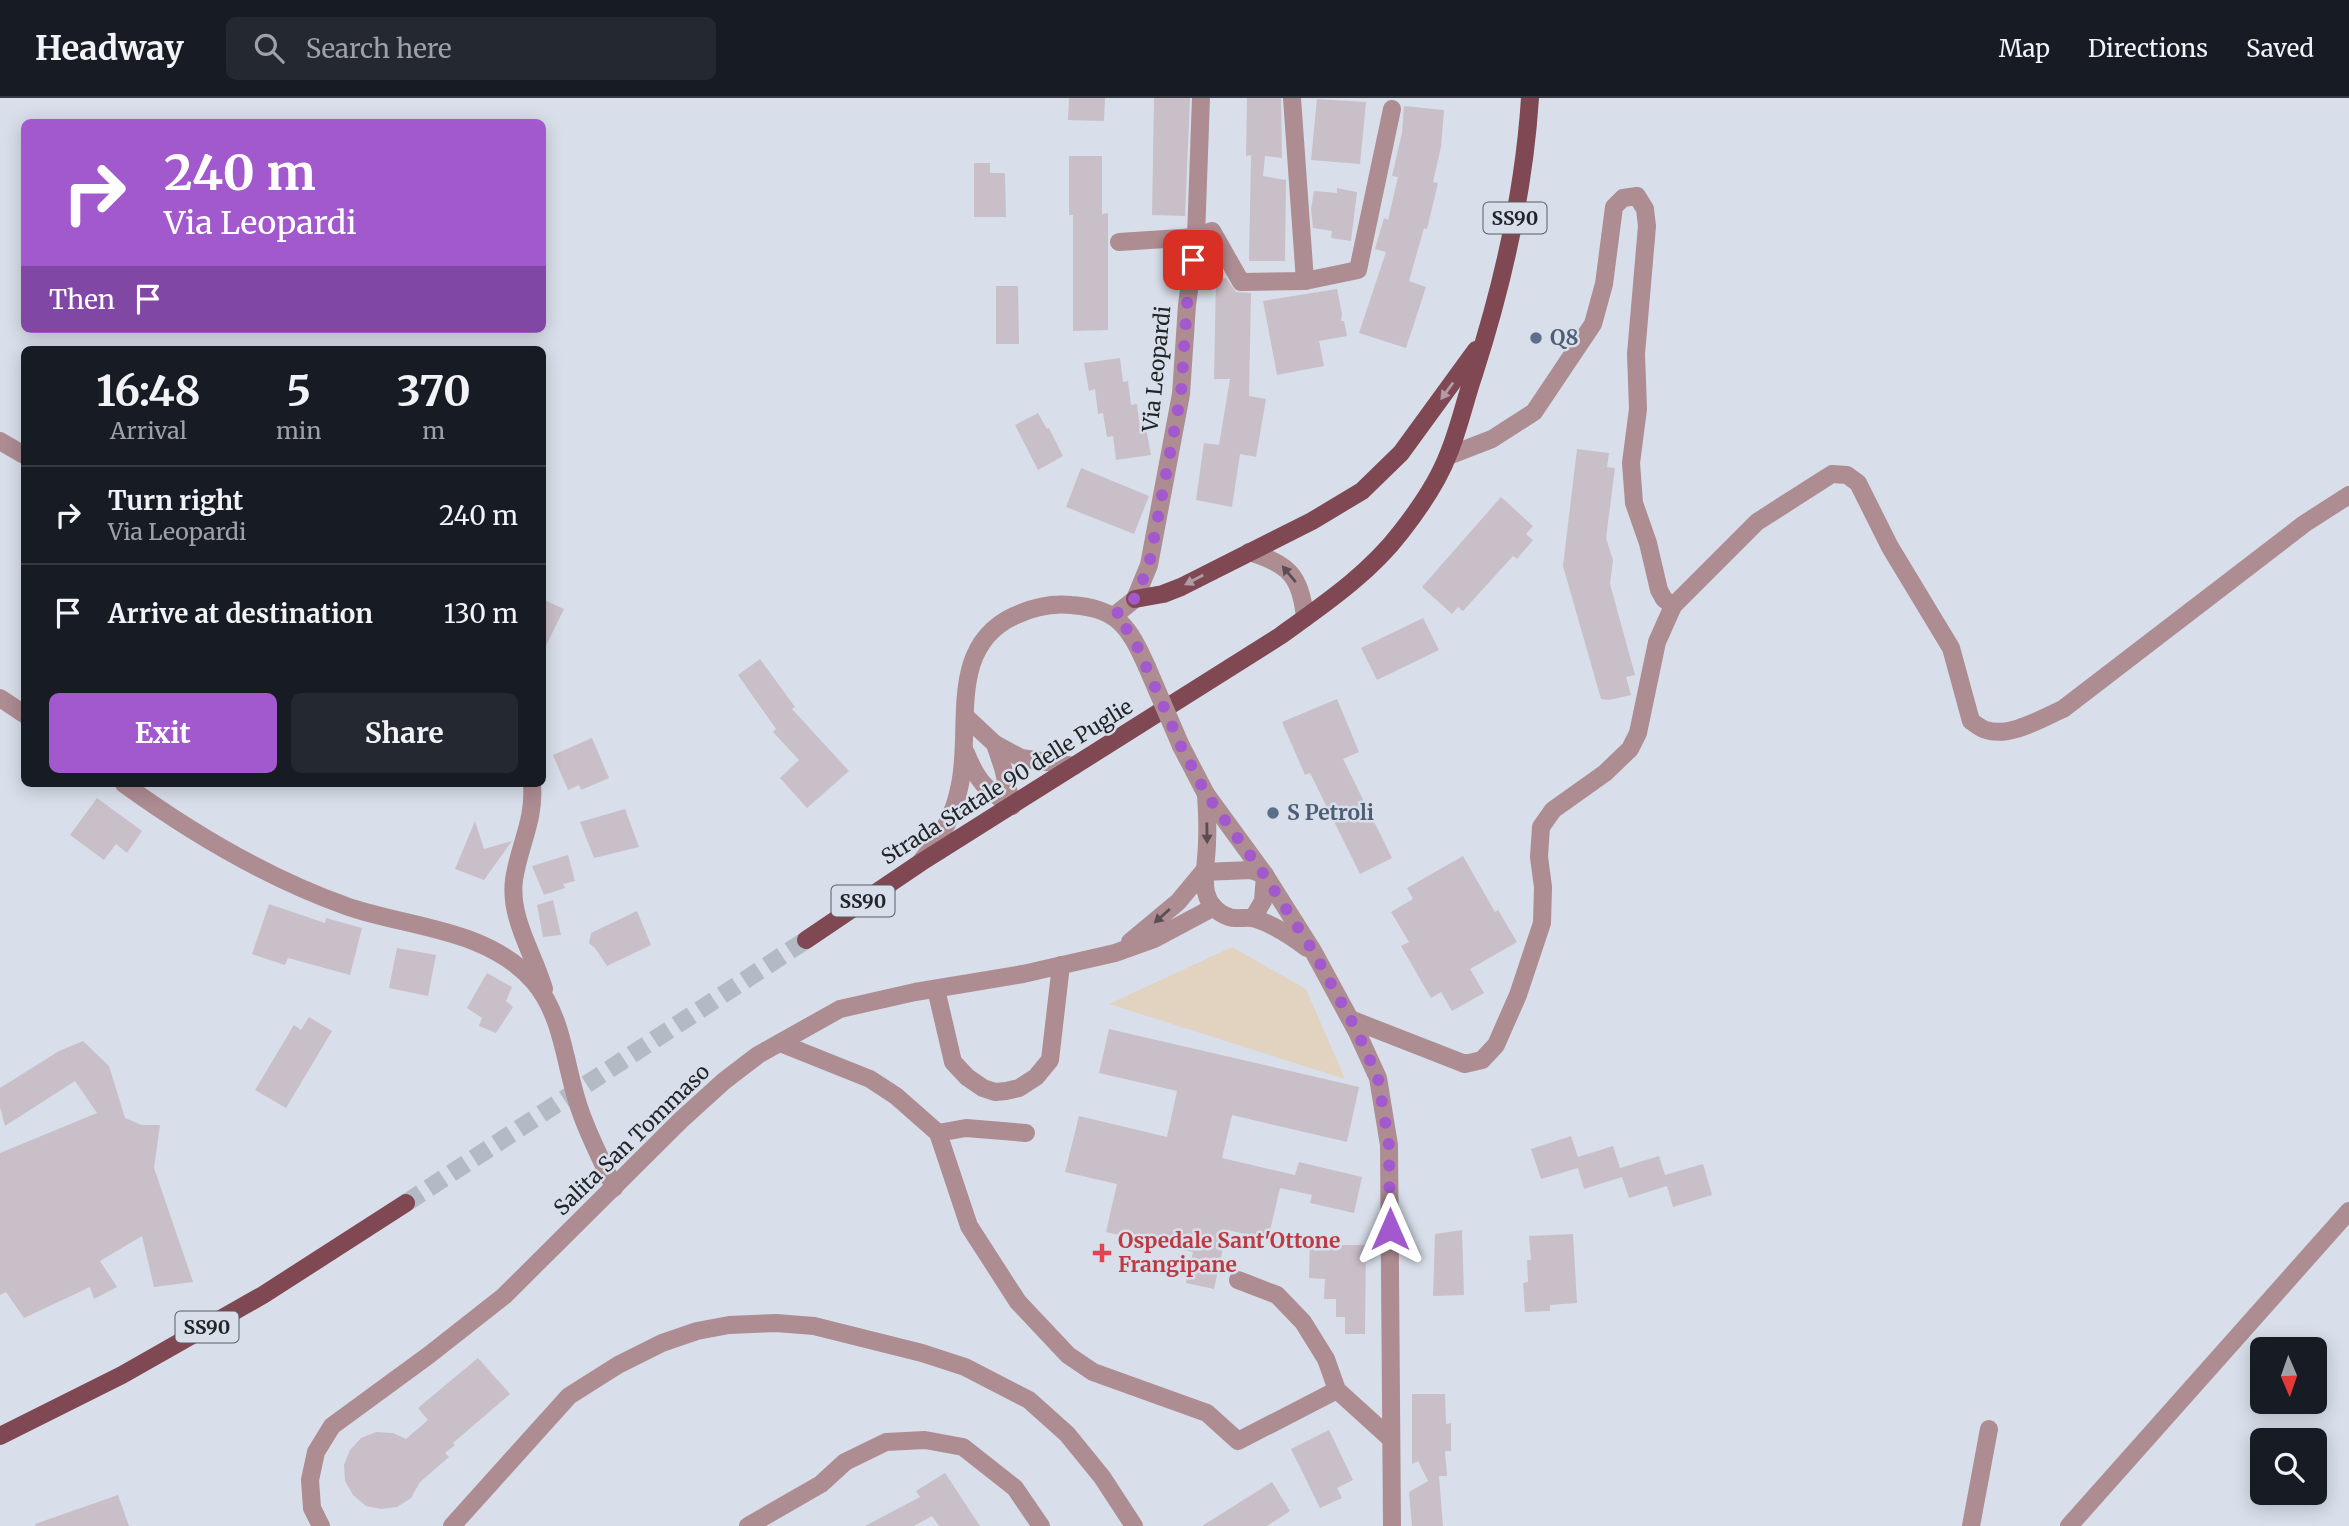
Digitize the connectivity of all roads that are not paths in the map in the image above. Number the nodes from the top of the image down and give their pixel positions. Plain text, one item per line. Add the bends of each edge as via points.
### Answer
1 (1200, 98) edge
2 (1292, 98) edge
3 (1530, 98) edge
4 (1392, 109) dead end
5 (1196, 237) junction
6 (1119, 242) dead end
7 (1305, 281) junction
8 (1486, 335) junction
9 (0, 441) edge
10 (21, 454) edge
11 (1448, 456) junction
12 (2349, 495) edge
13 (1249, 552) junction
14 (1135, 598) junction
15 (1673, 606) junction
16 (1115, 615) junction
17 (1305, 618) junction
18 (0, 698) edge
19 (21, 712) edge
20 (965, 716) junction
21 (995, 744) junction
22 (964, 750) junction
23 (1074, 766) junction
24 (128, 787) edge
25 (532, 787) edge
26 (1206, 794) junction
27 (1012, 806) junction
28 (920, 863) junction
29 (1203, 872) junction
30 (1265, 876) junction
31 (1214, 907) junction
32 (1253, 918) junction
33 (806, 940) tunnel mouth
34 (1313, 951) junction
35 (1115, 953) junction
36 (1061, 965) junction
37 (936, 989) junction
38 (547, 999) junction
39 (1350, 1019) junction
40 (780, 1043) junction
41 (938, 1133) junction
42 (1026, 1133) dead end
43 (614, 1188) junction
44 (406, 1203) tunnel mouth
45 (2349, 1210) edge
46 (1238, 1280) dead end
47 (1338, 1390) junction
48 (1989, 1429) dead end
49 (0, 1436) edge
50 (1391, 1439) junction
51 (321, 1526) edge
52 (452, 1526) edge
53 (748, 1526) edge
54 (1041, 1526) edge
55 (1134, 1526) edge
56 (1392, 1526) edge
57 (1971, 1526) edge
58 (2069, 1526) edge

1 - 5 street, Via Leopardi
2 - 7 street
3 - 8 main road, Strada Statale 90 delle Puglie / SS90 via 1513,228
4 - 7 street via 1358,270
5 - 6 street
5 - 7 street via 1213,231 1241,282
5 - 14 street, Via Leopardi via 1181,394 1149,565
8 - 11 main road, Strada Statale 90 delle Puglie / SS90
8 -> 13 main road via 1401,453 1362,491
9 - 10 street
11 - 15 street via 1492,439 1535,412 1593,324 1604,284 1614,207 1623,198 1637,196 1647,226 1636,354 1638,409 1630,463 1634,503 1659,590
11 - 17 main road, Strada Statale 90 delle Puglie / SS90 via 1400,533
12 - 15 street via 2304,524 2063,709 2004,731 1986,730 1970,721 1951,648 1890,547 1858,483 1847,475 1832,474 1757,522
13 -> 14 main road via 1181,587
17 -> 13 street via 1303,597 1287,569
14 - 16 street
15 - 39 street via 1657,642 1638,733 1630,749 1553,810 1541,827 1542,923 1496,1045 1482,1060 1465,1064
16 - 20 street via 1091,606 1056,604 1032,608 1001,622 987,635 967,674
16 - 26 street, bridge via 1133,637
17 - 23 main road, Strada Statale 90 delle Puglie / SS90
18 - 19 street
20 - 21 street
20 - 22 street
21 - 23 street via 1021,758
21 - 27 street
22 - 27 street via 985,789
22 - 28 street via 956,801 943,834
23 - 27 main road, Strada Statale 90 delle Puglie / SS90
24 - 38 street via 205,840 276,877 348,907 439,929 508,957
25 - 38 street via 534,804 514,880 515,907
26 -> 29 street
26 - 30 street
27 - 28 main road, Strada Statale 90 delle Puglie / SS90
28 - 33 main road, Strada Statale 90 delle Puglie / SS90
29 - 30 street via 1251,870
29 - 31 street
29 -> 35 street, Salita San Tommaso via 1178,902
30 - 32 street via 1263,901
30 - 34 street
31 - 32 street via 1230,917
31 - 35 street, Salita San Tommaso via 1154,939
32 - 34 street
34 - 39 street
35 - 36 street, Salita San Tommaso
36 - 37 street, Salita San Tommaso
36 - 37 street via 1050,1060 1037,1077 1006,1091 983,1088 953,1062
37 - 40 street, Salita San Tommaso via 841,1009
38 - 43 street via 579,1110
39 - 50 street via 1378,1078 1389,1145
40 - 41 street via 870,1079
40 - 43 street, Salita San Tommaso via 724,1081
41 - 42 street via 967,1128
41 - 47 street via 969,1226 1017,1302 1068,1355 1093,1372 1207,1413 1238,1441
43 - 51 street, Salita San Tommaso via 504,1296 332,1426 316,1452 310,1480 312,1508
44 - 49 main road, SS90 via 263,1295 122,1375
45 - 58 street
46 - 47 street via 1278,1295 1303,1322 1326,1359
47 - 50 street
48 - 57 street
50 - 56 street
52 - 55 street via 569,1396 618,1365 697,1331 776,1323 814,1326 922,1353 965,1367 1029,1400 1067,1434
53 - 54 street via 821,1484 845,1462 886,1442 925,1440 963,1447 1015,1488

